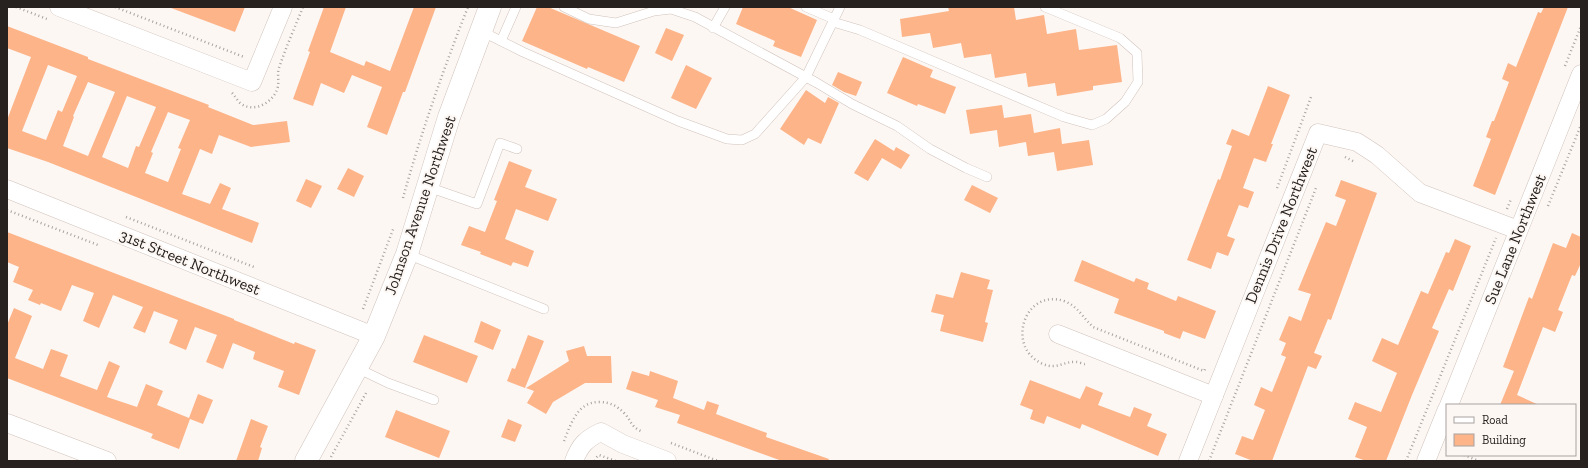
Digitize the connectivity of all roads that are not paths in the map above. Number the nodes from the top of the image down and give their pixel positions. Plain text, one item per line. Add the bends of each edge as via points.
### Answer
1 (59, 7) edge
2 (282, 7) edge
3 (490, 7) edge
4 (516, 7) edge
5 (564, 7) edge
6 (725, 7) edge
7 (806, 7) edge
8 (840, 7) edge
9 (1045, 7) edge
10 (834, 20) junction
11 (714, 28) junction
12 (481, 31) junction
13 (501, 41) junction
14 (1581, 74) edge
15 (806, 77) junction
16 (517, 149) dead end
17 (987, 177) dead end
18 (428, 187) junction
19 (7, 189) edge
20 (1518, 230) junction
21 (407, 254) junction
22 (544, 309) dead end
23 (1058, 334) dead end
24 (374, 336) junction
25 (357, 368) junction
26 (1214, 396) junction
27 (434, 400) dead end
28 (1449, 404) edge
29 (1446, 412) edge
30 (7, 423) edge
31 (1430, 460) edge
32 (108, 461) edge
33 (306, 461) edge
34 (574, 461) edge
35 (667, 461) edge
36 (1188, 461) edge

1 - 2 street via 252,82
3 - 12 street, Johnson Avenue Northwest
4 - 13 lane
5 - 11 lane via 589,20 616,23 654,11 671,9
6 - 11 lane
7 - 10 lane
8 - 10 lane
9 - 10 lane via 1120,38 1137,53 1138,82 1125,102 1106,119 1092,125 1064,117
10 - 15 lane
11 - 15 lane
12 - 13 lane
12 - 18 street, Johnson Avenue Northwest via 449,117
13 - 15 lane via 678,121 727,139 742,140 755,134
14 - 20 street, Sue Lane Northwest
15 - 17 lane via 897,126 930,149
16 - 18 lane via 500,143 477,204
18 - 21 street, Johnson Avenue Northwest
19 - 24 street, 31st Street Northwest
20 - 26 street, Dennis Drive Northwest via 1420,192 1377,155 1357,142 1318,133
20 - 28 street, Sue Lane Northwest
21 - 22 lane
21 - 24 street, Johnson Avenue Northwest
23 - 26 street
24 - 25 street, Johnson Avenue Northwest
25 - 27 lane
25 - 33 street, Johnson Avenue Northwest
26 - 36 street, Dennis Drive Northwest
29 - 31 street
30 - 32 street
34 - 35 street via 579,449 601,432 623,444

